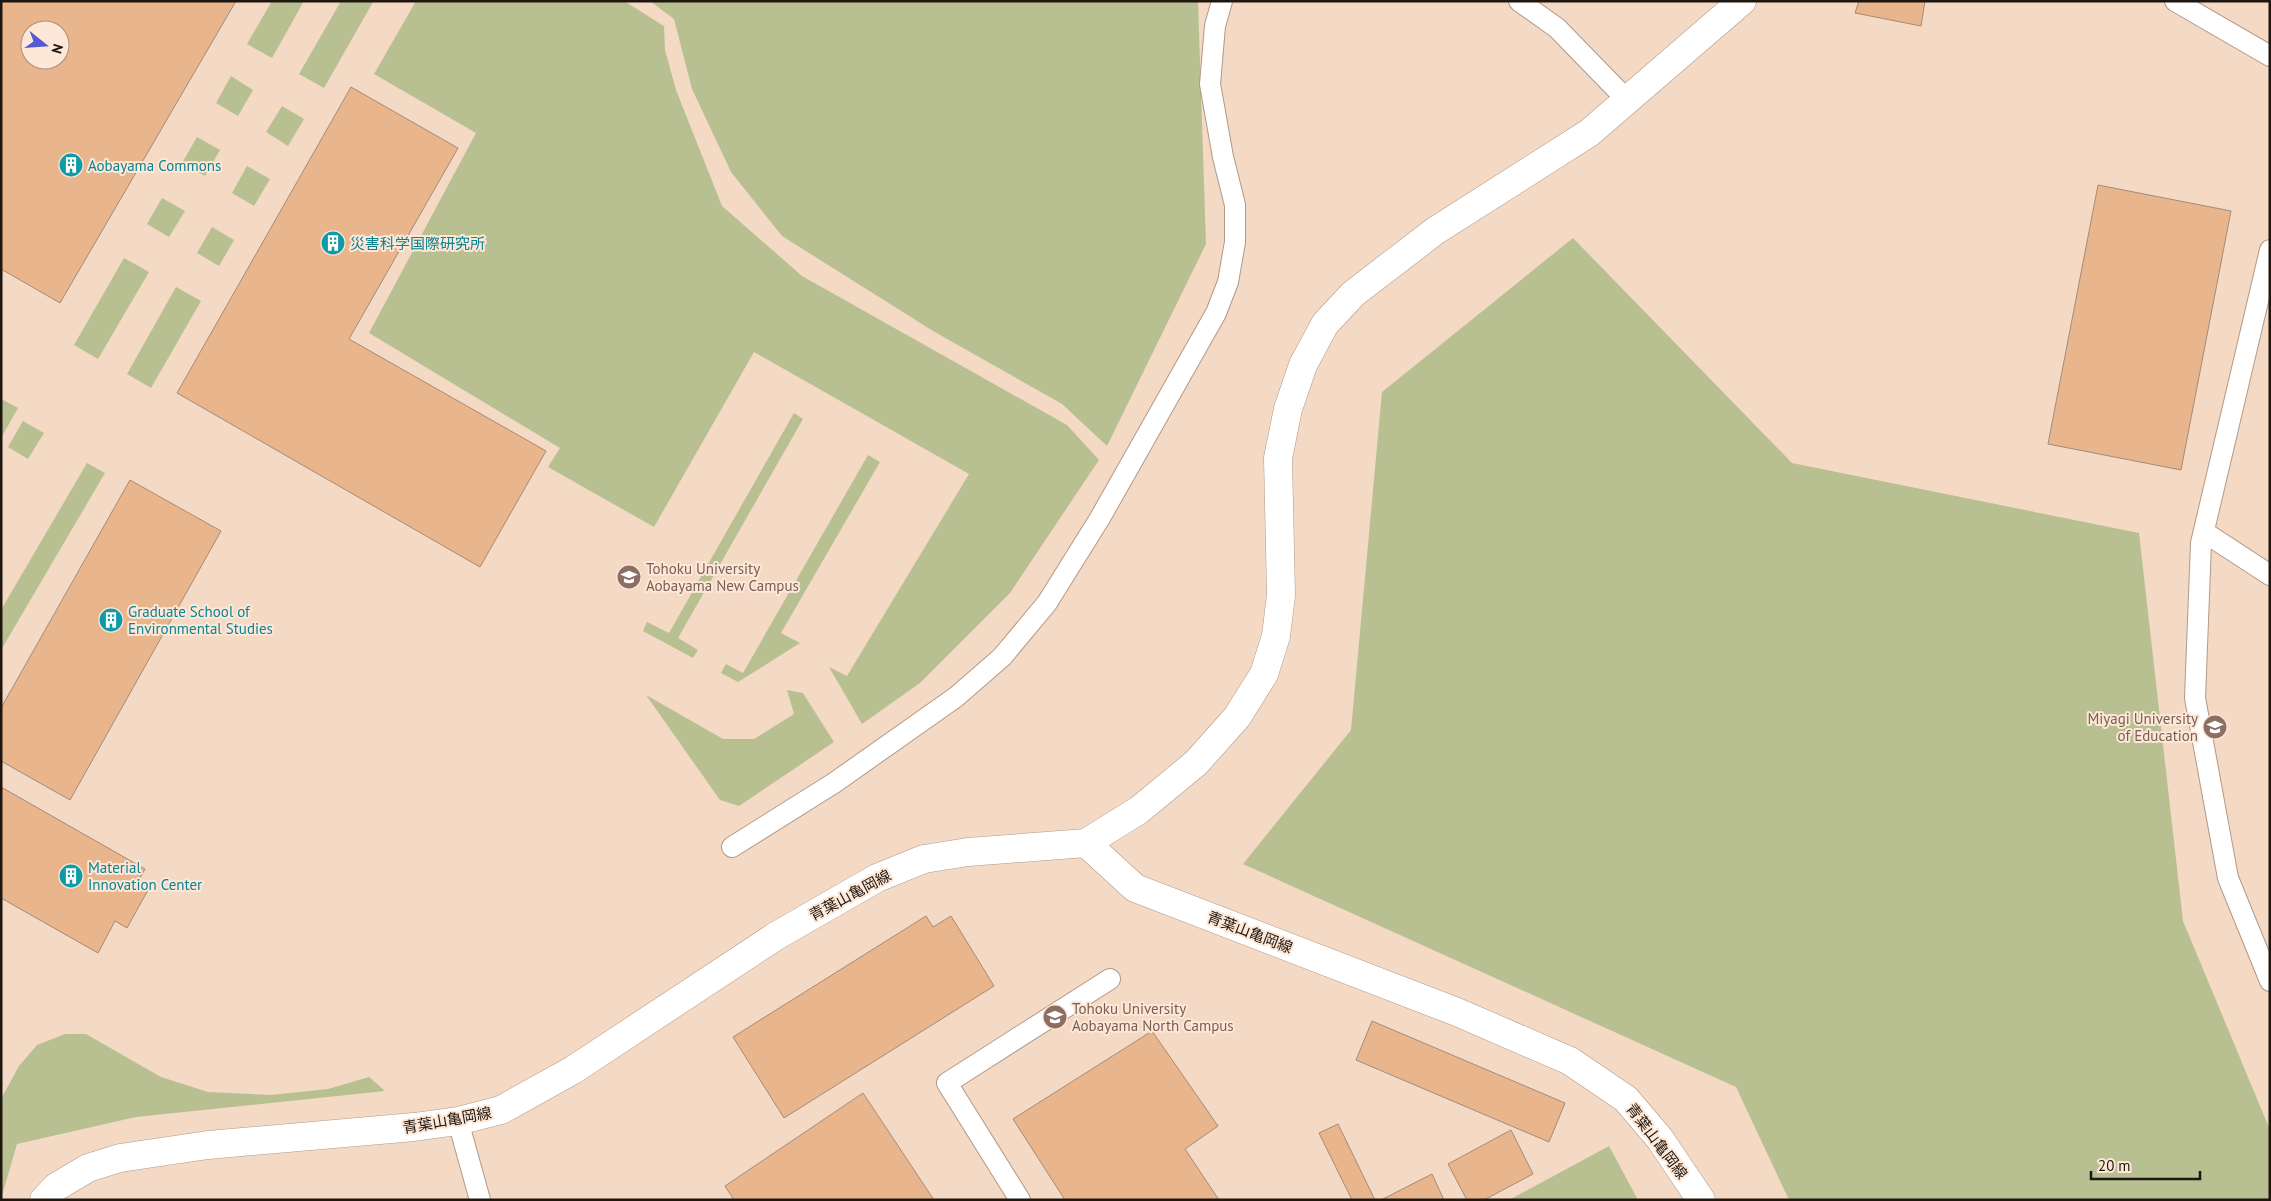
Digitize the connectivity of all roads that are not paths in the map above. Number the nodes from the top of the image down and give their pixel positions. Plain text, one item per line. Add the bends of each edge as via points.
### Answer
1 (1222, 1) edge
2 (1519, 1) edge
3 (1742, 1) edge
4 (2175, 1) edge
5 (2270, 56) edge
6 (1628, 101) junction
7 (2270, 250) edge
8 (2204, 532) junction
9 (2270, 575) edge
10 (1086, 843) junction
11 (732, 847) dead end
12 (1110, 980) dead end
13 (2270, 982) edge
14 (458, 1121) junction
15 (44, 1200) edge
16 (480, 1200) edge
17 (1020, 1200) edge
18 (1701, 1200) edge

1 - 11 lane via 1215,26 1210,84 1222,157 1235,205 1236,242 1228,282 1216,313 1134,460 1047,603 1002,656 956,697 834,783
2 - 6 lane via 1557,28
3 - 6 street
4 - 5 lane
6 - 10 street via 1589,133 1435,231 1353,294 1325,324 1303,366 1291,400 1278,458 1281,595 1276,636 1264,674 1237,717 1196,763 1139,810
7 - 8 lane
8 - 9 lane
8 - 13 lane via 2195,698 2228,878
10 - 14 street, 青葉山亀岡線 via 968,852 924,859 877,878 776,936 573,1070 501,1110
10 - 18 street, 青葉山亀岡線 via 1135,888 1458,1012 1570,1062 1626,1099 1660,1139
12 - 17 lane via 947,1083
14 - 15 street, 青葉山亀岡線 via 208,1145 120,1158 88,1168 56,1187
14 - 16 lane

